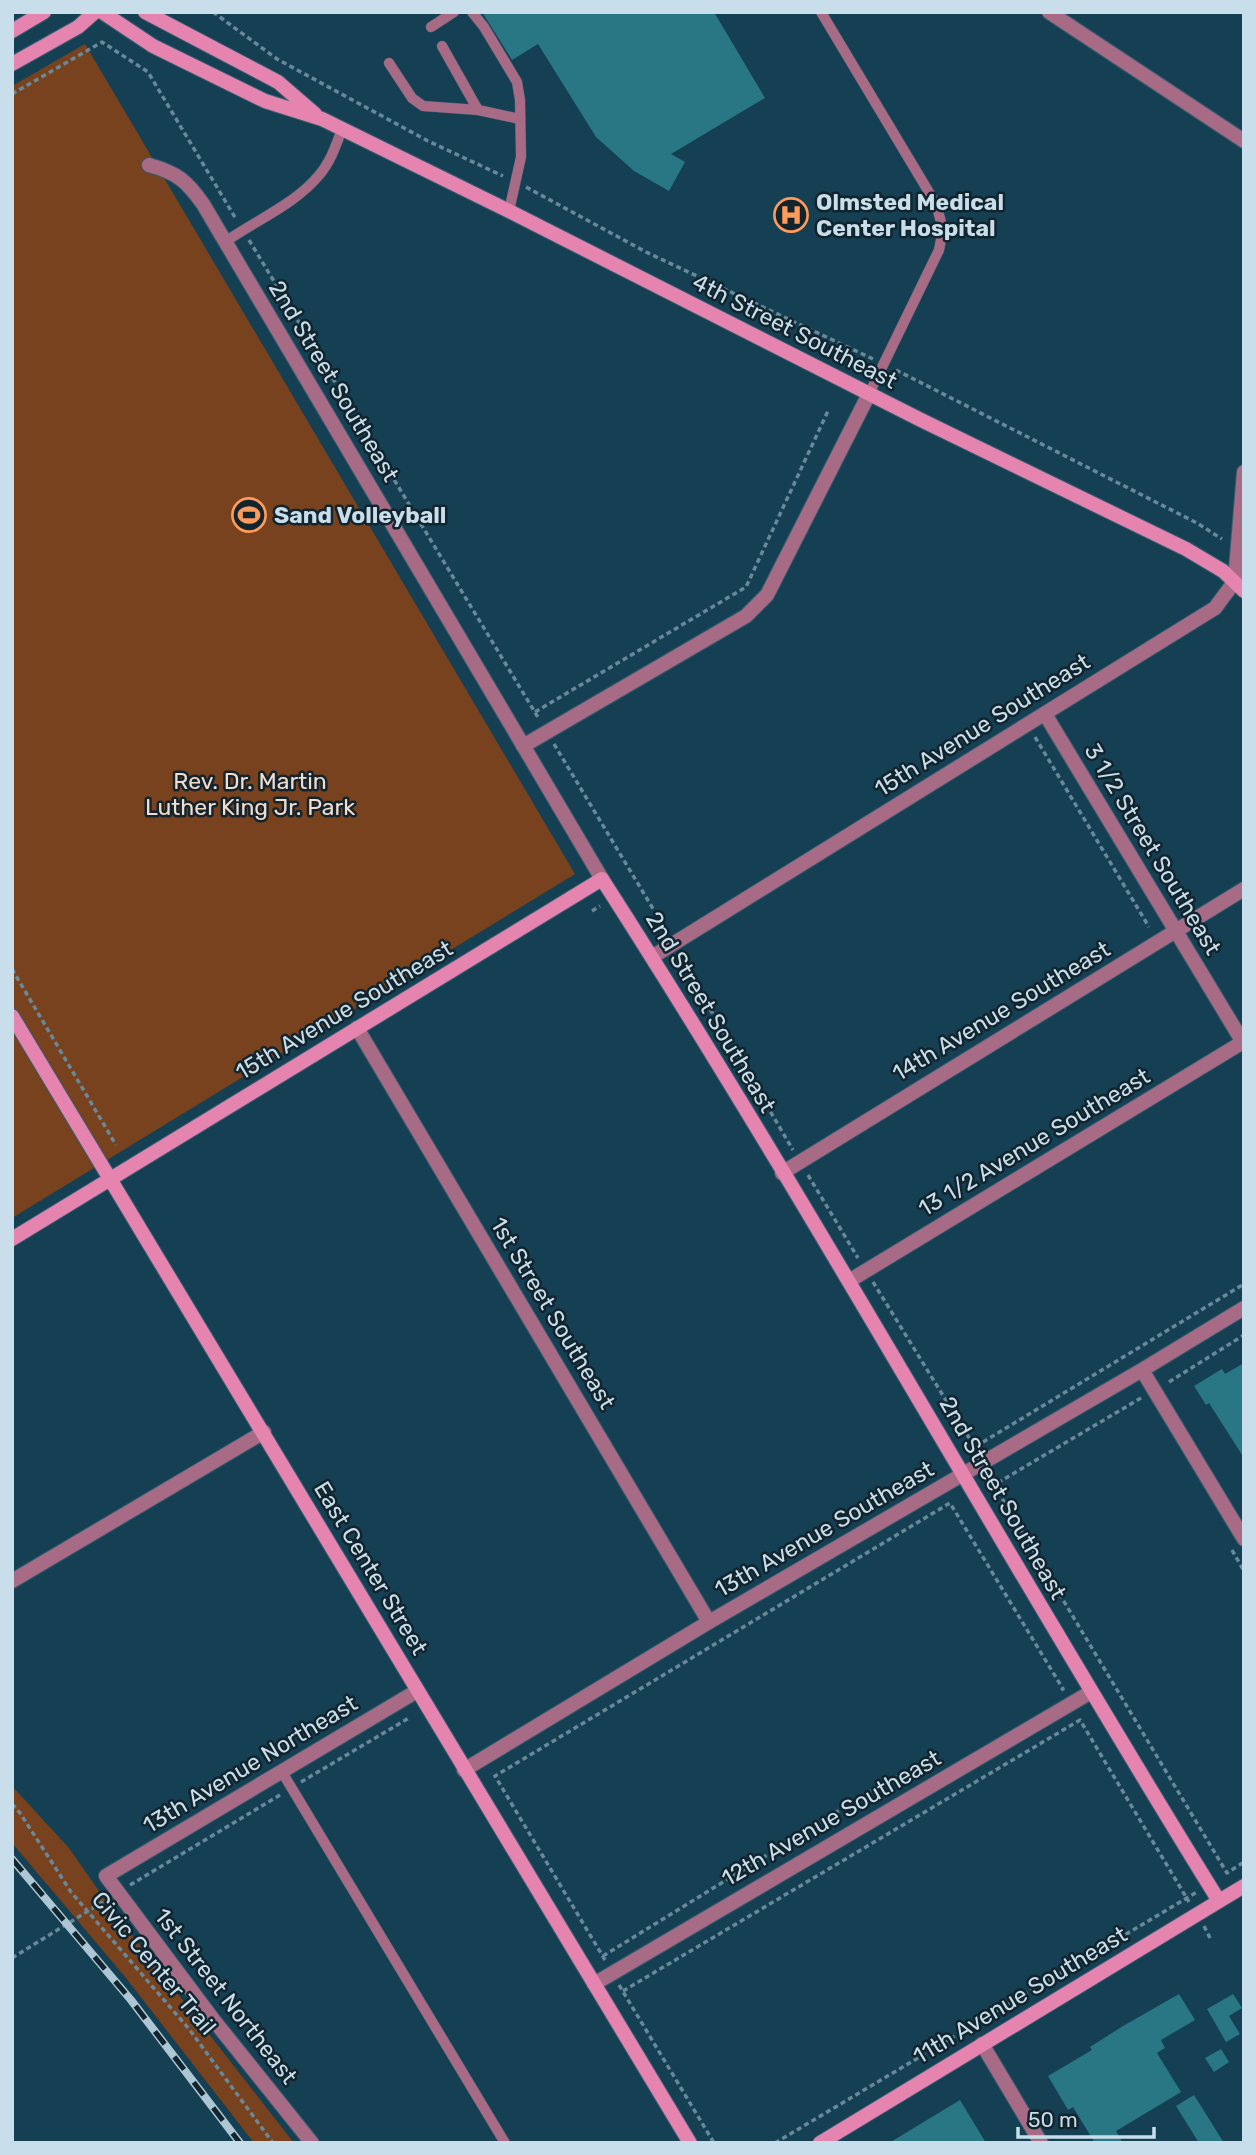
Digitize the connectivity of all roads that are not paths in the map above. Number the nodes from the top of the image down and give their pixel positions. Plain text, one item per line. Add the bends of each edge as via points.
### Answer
1 (44, 12) edge
2 (94, 12) edge
3 (102, 12) edge
4 (145, 12) edge
5 (454, 12) edge
6 (472, 12) edge
7 (821, 12) edge
8 (1049, 12) edge
9 (431, 27) dead end
10 (12, 31) edge
11 (442, 46) dead end
12 (389, 63) dead end
13 (12, 64) edge
14 (478, 110) junction
15 (322, 119) junction
16 (520, 119) junction
17 (342, 129) junction
18 (1244, 141) edge
19 (149, 165) dead end
20 (509, 211) junction
21 (225, 242) junction
22 (869, 394) junction
23 (1244, 472) edge
24 (1240, 586) edge
25 (1045, 714) junction
26 (523, 746) junction
27 (602, 879) junction
28 (1244, 889) edge
29 (1176, 931) junction
30 (652, 957) junction
31 (12, 1016) edge
32 (357, 1028) junction
33 (1243, 1043) edge
34 (782, 1172) junction
35 (110, 1180) junction
36 (12, 1239) edge
37 (849, 1281) junction
38 (1244, 1308) edge
39 (1142, 1370) junction
40 (264, 1432) junction
41 (963, 1474) junction
42 (1244, 1539) edge
43 (12, 1581) edge
44 (709, 1622) junction
45 (417, 1691) junction
46 (1091, 1692) junction
47 (464, 1770) junction
48 (282, 1772) junction
49 (106, 1876) joint
50 (1244, 1886) edge
51 (1219, 1900) junction
52 (594, 1984) junction
53 (982, 2044) junction
54 (312, 2143) edge
55 (505, 2143) edge
56 (690, 2143) edge
57 (820, 2143) edge
58 (1041, 2143) edge

1 - 10 street
2 - 13 street via 78,27
3 - 15 street, 4th Street Southeast via 153,46 265,102
4 - 15 street, 4th Street Southeast via 278,82
5 - 9 lane
6 - 16 lane via 517,82
7 - 22 lane via 936,205 943,229 940,250
8 - 18 street
11 - 14 lane
12 - 14 lane via 412,98 423,106
14 - 16 lane
15 - 17 street, 4th Street Southeast
16 - 20 lane via 522,157
17 - 20 street, 4th Street Southeast
17 - 21 lane via 331,158 303,192
19 - 21 street, 2nd Street Southeast via 172,172 188,184
20 - 22 street, 4th Street Southeast
21 - 26 street, 2nd Street Southeast
22 - 24 street, 4th Street Southeast via 1185,549
22 - 26 street via 767,595 746,616
23 - 24 street
24 - 25 street, 15th Avenue Southeast via 1215,608
25 - 29 street, 3 1/2 Street Southeast
25 - 30 street, 15th Avenue Southeast
26 - 27 street, 2nd Street Southeast
27 - 30 street, 2nd Street Southeast
27 - 32 street, 15th Avenue Southeast
28 - 29 street, 14th Avenue Southeast
29 - 33 street, 3 1/2 Street Southeast
29 - 34 street, 14th Avenue Southeast
30 - 34 street, 2nd Street Southeast
31 - 35 street, East Center Street
32 - 35 street, 15th Avenue Southeast
32 - 44 street, 1st Street Southeast
33 - 37 street, 13 1/2 Avenue Southeast
34 - 37 street, 2nd Street Southeast
35 - 36 street, 15th Avenue Southeast
35 - 40 street, East Center Street
37 - 41 street, 2nd Street Southeast
38 - 39 street, 13th Avenue Southeast
39 - 41 street, 13th Avenue Southeast
39 - 42 street
40 - 43 street
40 - 45 street, East Center Street
41 - 44 street, 13th Avenue Southeast
41 - 46 street, 2nd Street Southeast
44 - 47 street, 13th Avenue Southeast
45 - 47 street, East Center Street
45 - 48 street, 13th Avenue Northeast
46 - 51 street, 2nd Street Southeast
46 - 52 street, 12th Avenue Southeast
47 - 52 street, East Center Street
48 - 49 street, 13th Avenue Northeast
48 - 55 lane
49 - 54 street, 1st Street Northeast
50 - 51 street, 11th Avenue Southeast
51 - 53 street, 11th Avenue Southeast
52 - 56 street, East Center Street
53 - 57 street, 11th Avenue Southeast
53 - 58 street

